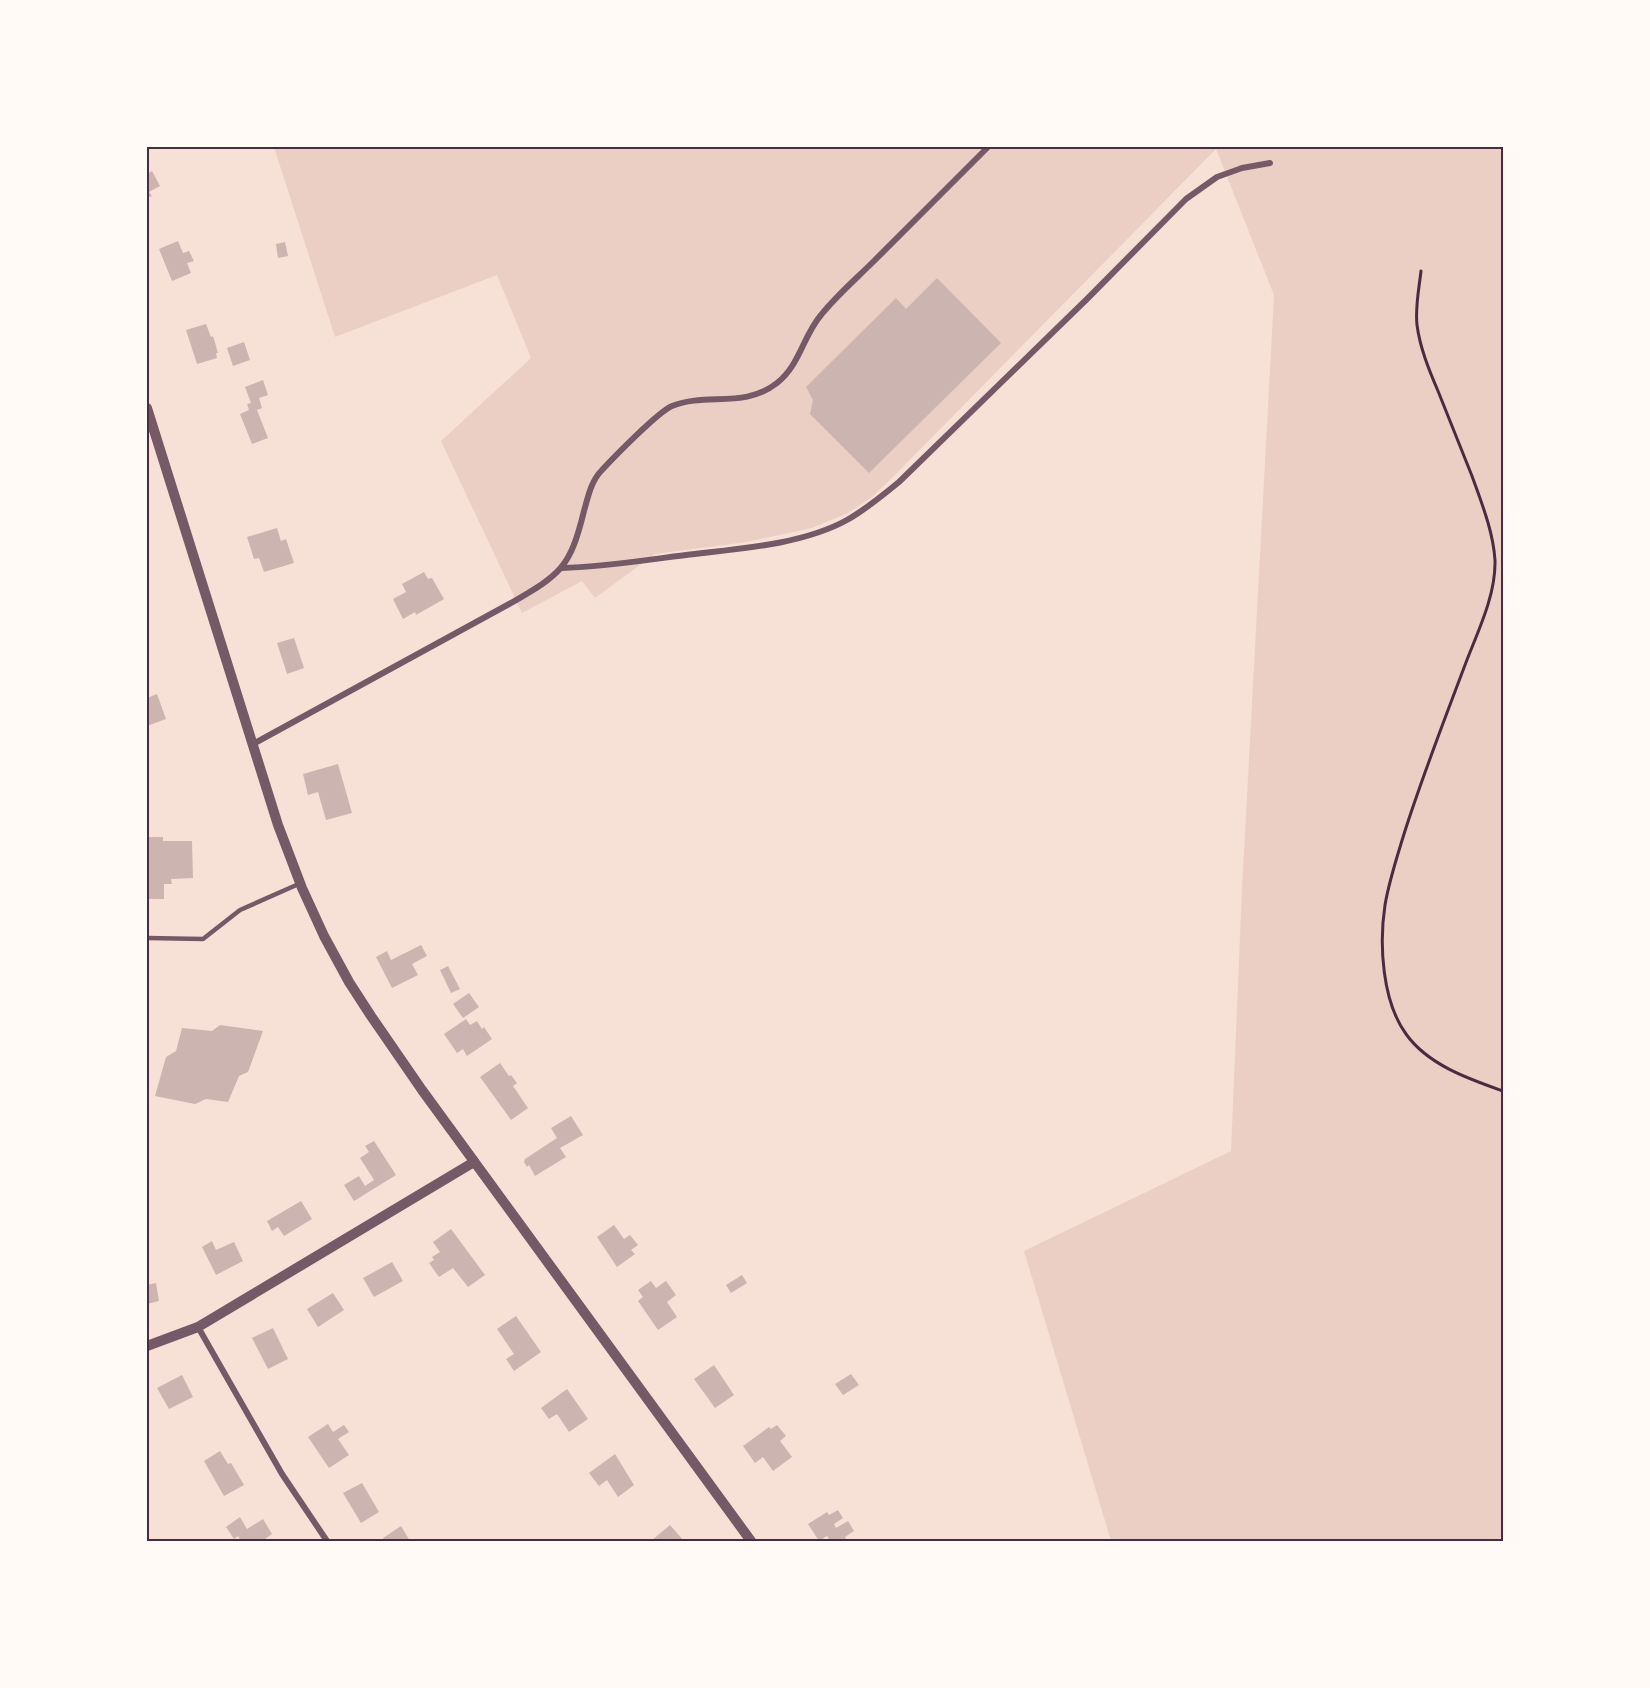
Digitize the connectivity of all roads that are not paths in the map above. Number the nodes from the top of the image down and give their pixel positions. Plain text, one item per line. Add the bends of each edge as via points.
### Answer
1 (988, 147) edge
2 (1270, 163) dead end
3 (147, 408) edge
4 (562, 568) junction
5 (253, 744) junction
6 (301, 883) junction
7 (147, 938) edge
8 (474, 1162) junction
9 (198, 1327) junction
10 (147, 1346) edge
11 (327, 1541) edge
12 (751, 1541) edge

1 - 4 street via 820,315 796,362 779,381 760,394 745,398 671,406 601,470 592,484 573,548
2 - 4 street via 1217,177 1186,199 899,482 846,521 788,540
3 - 5 street
4 - 5 street via 530,592
5 - 6 street
6 - 7 lane via 240,910 202,939
6 - 8 street via 349,982
8 - 9 street
8 - 12 street
9 - 10 street
9 - 11 street via 282,1473

